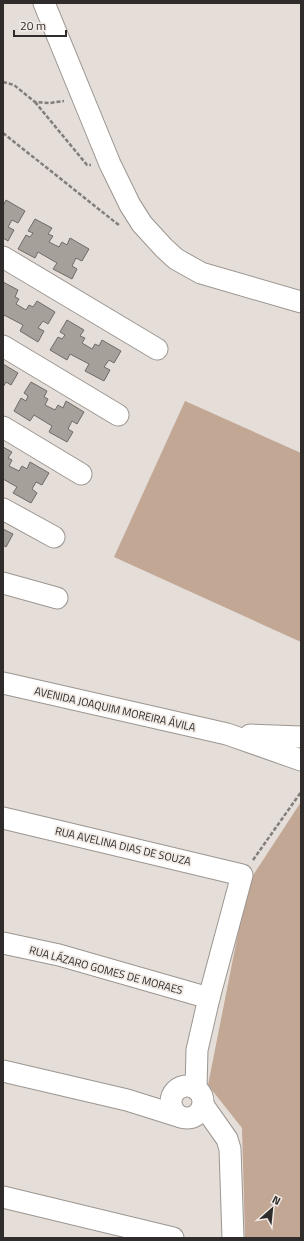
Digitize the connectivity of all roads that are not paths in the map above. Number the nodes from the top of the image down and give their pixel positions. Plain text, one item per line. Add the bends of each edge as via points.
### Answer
1 (44, 3) edge
2 (3, 257) edge
3 (301, 302) edge
4 (3, 346) edge
5 (157, 349) dead end
6 (118, 415) dead end
7 (3, 427) edge
8 (81, 474) dead end
9 (3, 509) edge
10 (54, 537) dead end
11 (3, 583) edge
12 (57, 598) dead end
13 (3, 683) edge
14 (227, 734) junction
15 (301, 737) edge
16 (301, 744) edge
17 (301, 760) edge
18 (3, 818) edge
19 (3, 943) edge
20 (209, 998) junction
21 (3, 1071) edge
22 (187, 1102) junction
23 (3, 1197) edge
24 (172, 1238) edge
25 (233, 1238) edge

1 - 3 street via 110,164 142,224 176,258 201,273
2 - 5 street
4 - 6 street
7 - 8 street
9 - 10 street
11 - 12 street
13 - 14 street, AVENIDA JOAQUIM MOREIRA ÁVILA
14 - 15 street, AVENIDA JOAQUIM MOREIRA ÁVILA
14 - 17 street, AVENIDA JOAQUIM MOREIRA ÁVILA
16 - 17 street
18 - 20 street, RUA AVELINA DIAS DE SOUZA via 242,875
19 - 20 street, RUA LÁZARO GOMES DE MORAES
20 - 22 street
21 - 22 street via 127,1100
22 - 25 street via 227,1139 230,1149
23 - 24 street

